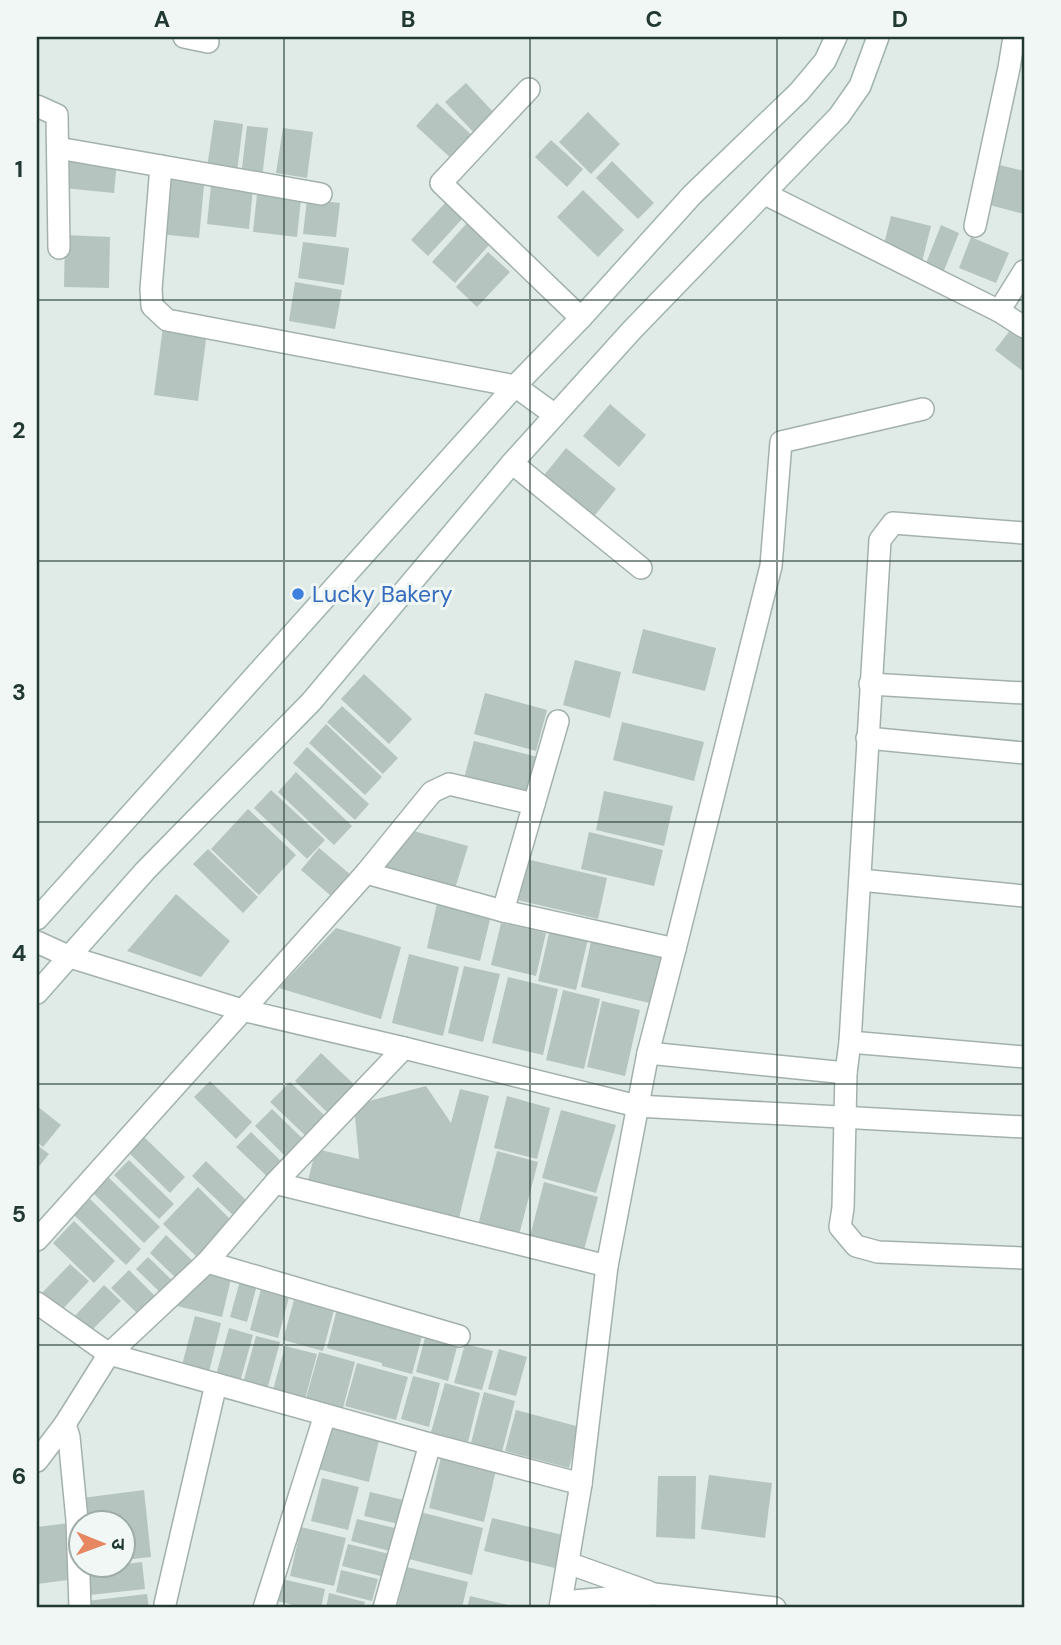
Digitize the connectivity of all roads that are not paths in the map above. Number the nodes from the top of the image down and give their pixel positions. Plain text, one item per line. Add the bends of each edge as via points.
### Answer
1 (184, 37) edge
2 (836, 37) edge
3 (878, 37) edge
4 (1014, 37) edge
5 (208, 42) dead end
6 (1016, 70) edge
7 (529, 89) dead end
8 (37, 106) edge
9 (58, 148) junction
10 (161, 166) junction
11 (321, 194) dead end
12 (765, 194) junction
13 (975, 226) dead end
14 (59, 248) dead end
15 (1024, 271) edge
16 (999, 311) junction
17 (582, 318) junction
18 (1024, 327) edge
19 (515, 386) junction
20 (923, 409) dead end
21 (555, 415) junction
22 (512, 463) junction
23 (1024, 533) edge
24 (641, 568) dead end
25 (870, 684) junction
26 (1024, 694) edge
27 (558, 721) dead end
28 (867, 738) junction
29 (1024, 753) edge
30 (534, 804) junction
31 (366, 873) junction
32 (859, 880) junction
33 (1024, 896) edge
34 (503, 911) junction
35 (37, 919) edge
36 (37, 942) edge
37 (675, 949) junction
38 (69, 957) junction
39 (37, 993) edge
40 (242, 1010) junction
41 (850, 1042) junction
42 (404, 1048) junction
43 (648, 1053) junction
44 (1024, 1058) edge
45 (846, 1073) junction
46 (637, 1106) junction
47 (844, 1117) junction
48 (1024, 1127) edge
49 (275, 1183) junction
50 (37, 1240) edge
51 (1024, 1258) edge
52 (207, 1262) junction
53 (607, 1266) junction
54 (37, 1303) edge
55 (459, 1336) dead end
56 (109, 1354) junction
57 (216, 1384) junction
58 (325, 1415) junction
59 (65, 1424) junction
60 (430, 1444) junction
61 (37, 1461) edge
62 (581, 1484) junction
63 (568, 1563) junction
64 (654, 1594) junction
65 (165, 1604) dead end
66 (561, 1605) edge
67 (80, 1608) edge
68 (264, 1608) edge
69 (384, 1608) edge
70 (775, 1608) edge

1 - 5 street
2 - 17 street via 825,61 799,92 692,195
3 - 12 street via 860,86 839,116
4 - 6 street
6 - 13 street
7 - 17 street via 441,183
8 - 9 street via 57,115
9 - 10 street
9 - 14 street
10 - 11 street
10 - 19 street via 151,289 152,306 167,320
12 - 16 street
12 - 21 street
15 - 16 street
16 - 18 street
17 - 19 street
19 - 21 street
19 - 35 street
20 - 37 street via 781,442 771,566
21 - 22 street
22 - 24 street
22 - 38 street via 311,702
23 - 25 street via 892,523 880,540
25 - 26 street
25 - 28 street
27 - 30 street
28 - 29 street
28 - 32 street
30 - 31 street via 449,784 432,792
30 - 34 street
31 - 34 street
31 - 40 street
32 - 33 street
32 - 41 street
34 - 37 street
36 - 38 street
37 - 43 street
38 - 39 street
38 - 40 street
40 - 42 street
40 - 50 street
41 - 44 street
41 - 45 street
42 - 46 street
42 - 49 street
43 - 45 street
43 - 46 street
45 - 47 street
46 - 47 street
46 - 53 street
47 - 48 street
47 - 51 street via 839,1227 856,1246 878,1252
49 - 52 street
49 - 53 street
52 - 55 street
52 - 56 street
53 - 62 street
54 - 56 street
56 - 57 street
56 - 59 street
57 - 58 street
57 - 65 street
58 - 60 street
58 - 68 street
59 - 61 street
59 - 67 street via 77,1520
60 - 62 street
60 - 69 street
62 - 63 street
63 - 64 street
63 - 66 street
64 - 66 street
64 - 70 street

